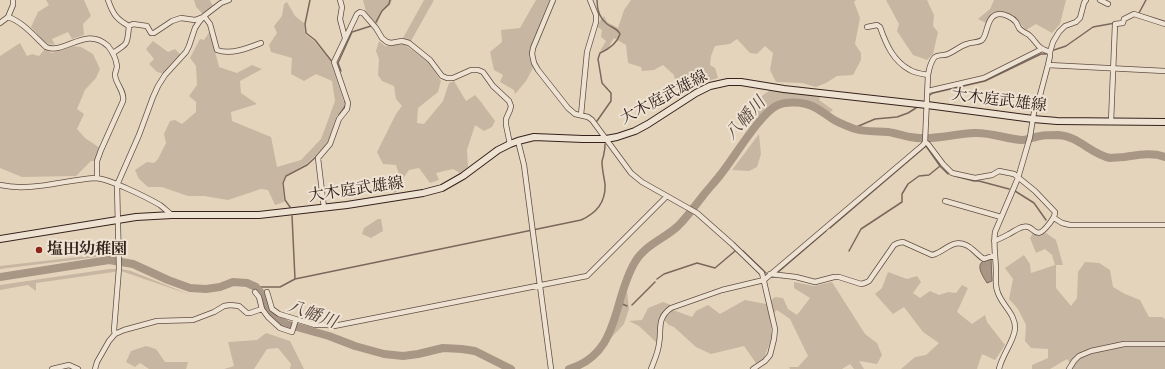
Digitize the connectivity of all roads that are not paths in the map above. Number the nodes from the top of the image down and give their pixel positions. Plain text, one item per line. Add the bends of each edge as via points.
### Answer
1 (13, 0) edge
2 (108, 0) edge
3 (229, 0) edge
4 (340, 0) edge
5 (553, 0) edge
6 (590, 0) edge
7 (1086, 0) edge
8 (1100, 0) edge
9 (1108, 4) dead end
10 (204, 16) junction
11 (8, 17) junction
12 (0, 24) edge
13 (1165, 24) edge
14 (129, 26) junction
15 (867, 26) dead end
16 (345, 38) junction
17 (261, 43) dead end
18 (1042, 49) junction
19 (1050, 52) junction
20 (113, 53) junction
21 (1048, 66) junction
22 (1113, 69) junction
23 (1165, 71) edge
24 (928, 75) junction
25 (928, 92) junction
26 (927, 105) junction
27 (581, 115) junction
28 (1033, 119) junction
29 (1111, 122) junction
30 (1165, 122) edge
31 (606, 138) junction
32 (518, 141) junction
33 (925, 142) junction
34 (510, 144) junction
35 (97, 178) junction
36 (1018, 178) junction
37 (0, 185) edge
38 (117, 185) junction
39 (666, 196) junction
40 (945, 201) dead end
41 (324, 208) junction
42 (172, 215) junction
43 (1001, 217) junction
44 (1054, 218) junction
45 (118, 220) junction
46 (1165, 225) edge
47 (0, 239) edge
48 (994, 241) junction
49 (995, 255) junction
50 (770, 274) junction
51 (764, 280) junction
52 (540, 285) junction
53 (255, 292) dead end
54 (267, 292) dead end
55 (262, 309) junction
56 (296, 320) junction
57 (115, 334) junction
58 (1165, 344) edge
59 (551, 367) edge
60 (52, 369) edge
61 (78, 369) edge
62 (95, 369) edge
63 (651, 369) edge
64 (753, 369) edge
65 (999, 369) edge
66 (1070, 369) edge

1 - 11 street
2 - 14 street via 116,18
3 - 10 street
4 - 16 street via 340,19
5 - 27 street via 532,58 538,70 568,108
6 - 27 street via 596,22 587,52
7 - 19 street via 1080,18 1059,32
8 - 9 street
10 - 14 street via 195,20 181,18 172,21 154,33 147,26
10 - 17 street via 210,24 217,50 242,50
10 - 38 street via 195,28 186,52 158,86
11 - 12 street
11 - 20 street via 21,23 51,49 91,39 104,43
13 - 22 street via 1134,14 1124,19 1123,23 1115,24
14 - 20 street via 127,42
15 - 24 street via 880,27 888,48 900,63 911,71
16 - 34 street via 360,12 387,42 402,41 409,44 430,60 442,76 453,78 471,70 483,72 511,106 506,119
16 - 41 street via 334,62 348,103 347,109 339,119 330,144 318,158
18 - 19 street
18 - 24 street via 1014,20 1000,14 991,19 982,40 964,45 948,54 935,56
18 - 25 street via 984,78
19 - 21 street
20 - 35 street via 117,66 115,74 124,97 97,161
21 - 22 street
21 - 28 street
22 - 23 street
22 - 29 street
24 - 25 street
25 - 26 street
26 - 28 main road, 大木庭武雄線
26 - 31 main road, 大木庭武雄線 via 728,82 710,86 696,93 635,131
26 - 33 street
27 - 31 street via 592,120
28 - 29 main road, 大木庭武雄線
28 - 36 street
29 - 30 main road, 大木庭武雄線
31 - 32 main road, 大木庭武雄線 via 534,137
31 - 39 street via 636,178
32 - 34 main road, 大木庭武雄線
32 - 52 street via 524,166
33 - 36 street via 952,173 975,178 1000,171 1014,174
33 - 50 street
34 - 41 main road, 大木庭武雄線 via 442,188 395,198
35 - 37 street via 31,186
35 - 38 street
36 - 43 street
36 - 44 street via 1055,212
38 - 42 street via 162,206
38 - 45 street
39 - 51 street via 698,213 762,273
39 - 52 street via 587,276
40 - 43 street
41 - 42 main road, 大木庭武雄線 via 259,215
42 - 45 main road, 大木庭武雄線
43 - 48 street
44 - 46 street via 1070,225
44 - 48 street via 1042,232 1024,226
45 - 47 main road, 大木庭武雄線
45 - 57 street via 119,268
48 - 49 street
49 - 50 street via 984,259 960,243 932,255 903,242 894,245 869,281 861,284 839,277 815,282
49 - 65 street via 996,290 1011,315 1015,328
50 - 51 street
51 - 63 street via 722,290 671,308 665,313 660,324 659,347
51 - 64 street via 775,329 774,339 770,354
52 - 56 street via 334,326 315,326
52 - 59 street
53 - 55 street
54 - 56 street via 272,308 279,314
55 - 56 street via 280,328 292,332
55 - 57 street via 247,313 239,306 224,306 200,318 156,321
57 - 62 street via 108,341
58 - 66 street via 1124,344 1091,351 1079,356
60 - 61 street via 69,365

